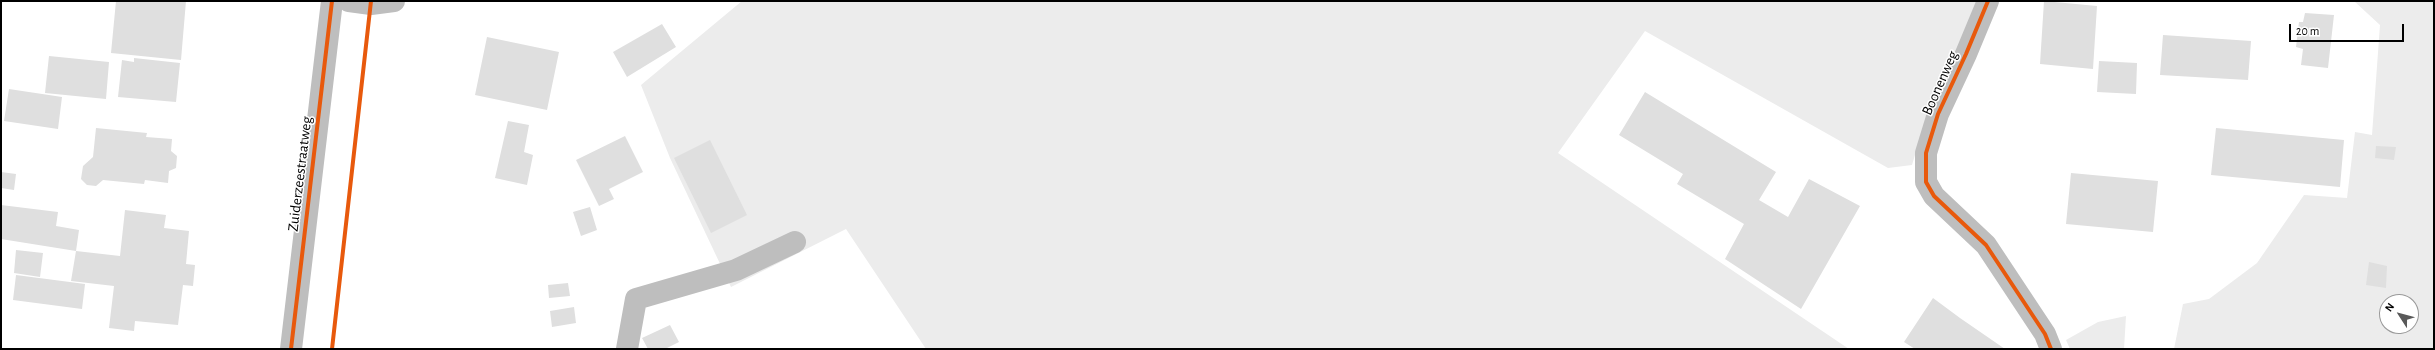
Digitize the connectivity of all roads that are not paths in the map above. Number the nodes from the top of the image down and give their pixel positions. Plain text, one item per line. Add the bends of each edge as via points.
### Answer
1 (332, 1) edge
2 (349, 1) edge
3 (394, 1) edge
4 (1988, 1) edge
5 (795, 242) dead end
6 (292, 349) edge
7 (627, 349) edge
8 (2051, 349) edge

1 - 6 street, Zuiderzeestraatweg
2 - 3 street via 371,4
4 - 8 street, Boonenweg via 1938,114 1926,153 1926,182 1934,196 1986,245 2045,334
5 - 7 street via 736,270 636,299

